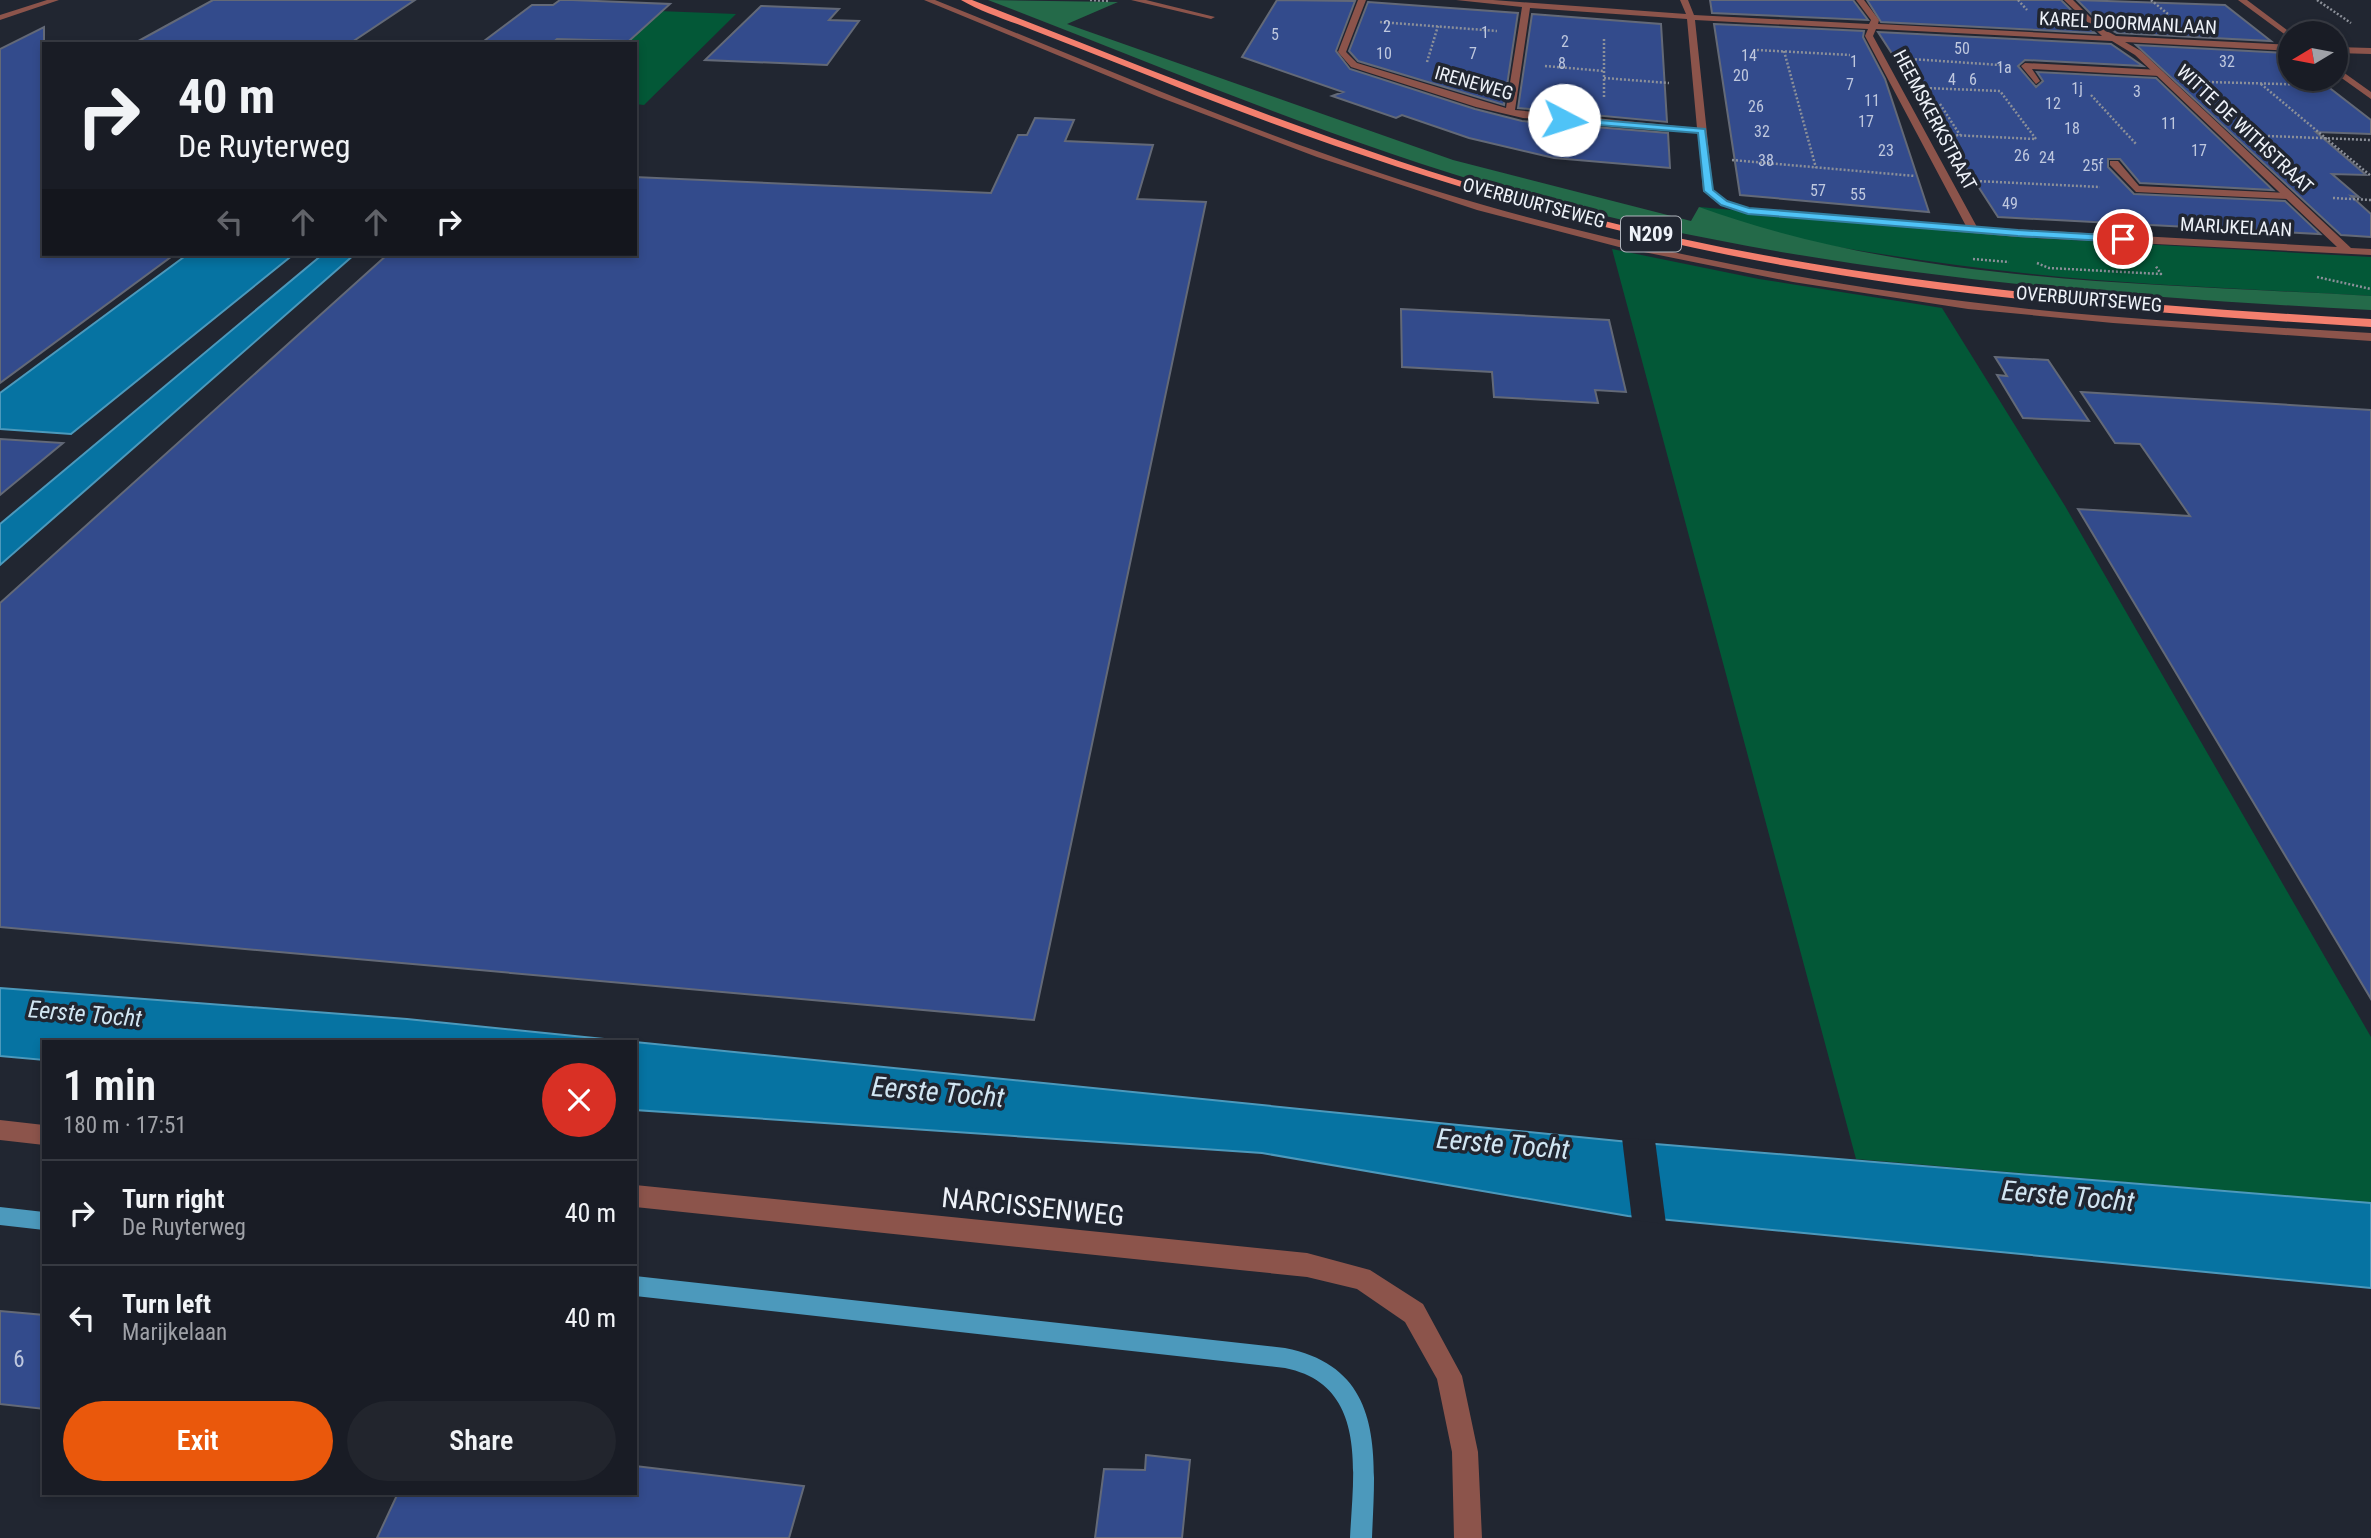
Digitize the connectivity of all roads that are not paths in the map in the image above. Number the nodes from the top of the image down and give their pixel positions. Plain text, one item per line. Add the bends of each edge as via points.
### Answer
1 (55, 0) edge
2 (928, 0) edge
3 (965, 0) edge
4 (1135, 0) edge
5 (1362, 0) edge
6 (1460, 0) edge
7 (1684, 0) edge
8 (1860, 0) edge
9 (2068, 0) edge
10 (2242, 0) edge
11 (1484, 1) edge
12 (1526, 5) junction
13 (1691, 17) junction
14 (0, 18) edge
15 (1211, 18) dead end
16 (1873, 27) junction
17 (2278, 27) edge
18 (2113, 40) junction
19 (2278, 47) edge
20 (2348, 50) edge
21 (2371, 51) edge
22 (2163, 77) junction
23 (2348, 79) edge
24 (2036, 81) dead end
25 (2371, 96) edge
26 (1510, 112) junction
27 (1702, 131) junction
28 (2114, 163) dead end
29 (2290, 196) junction
30 (1973, 230) junction
31 (2348, 251) junction
32 (2371, 252) edge
33 (2371, 323) edge
34 (2371, 337) edge
35 (0, 1130) edge
36 (42, 1135) edge
37 (637, 1196) edge
38 (1468, 1538) edge

1 - 14 street
2 - 34 street, OVERBUURTSEWEG via 1338,162 1571,232 1780,276 1959,304
3 - 33 main road, OVERBUURTSEWEG / N209 via 1365,155 1481,191 1683,242 2020,295
4 - 15 street
5 - 26 street, IRENEWEG via 1342,52 1345,59
6 - 11 street, KAREL DOORMANLAAN
7 - 13 street
8 - 16 street via 1875,20
9 - 18 street, WITTE DE WITHSTRAAT
10 - 17 street
11 - 12 street, KAREL DOORMANLAAN
12 - 13 street, KAREL DOORMANLAAN
12 - 26 street
13 - 16 street, KAREL DOORMANLAAN
13 - 27 street
16 - 18 street, KAREL DOORMANLAAN
16 - 30 street, HEEMSKERKSTRAAT via 1869,36
18 - 19 street, KAREL DOORMANLAAN
18 - 22 street, WITTE DE WITHSTRAAT via 2138,53
20 - 21 street
22 - 24 street via 2025,66
22 - 29 street, WITTE DE WITHSTRAAT
23 - 25 street
26 - 27 street, IRENEWEG
27 - 30 street, MARIJKELAAN via 1708,191 1724,203 1748,211
28 - 29 street via 2136,188
29 - 31 street, WITTE DE WITHSTRAAT
30 - 31 street, MARIJKELAAN
31 - 32 street, MARIJKELAAN
35 - 36 street
37 - 38 street, NARCISSENWEG via 1307,1265 1362,1278 1414,1313 1449,1376 1465,1452

